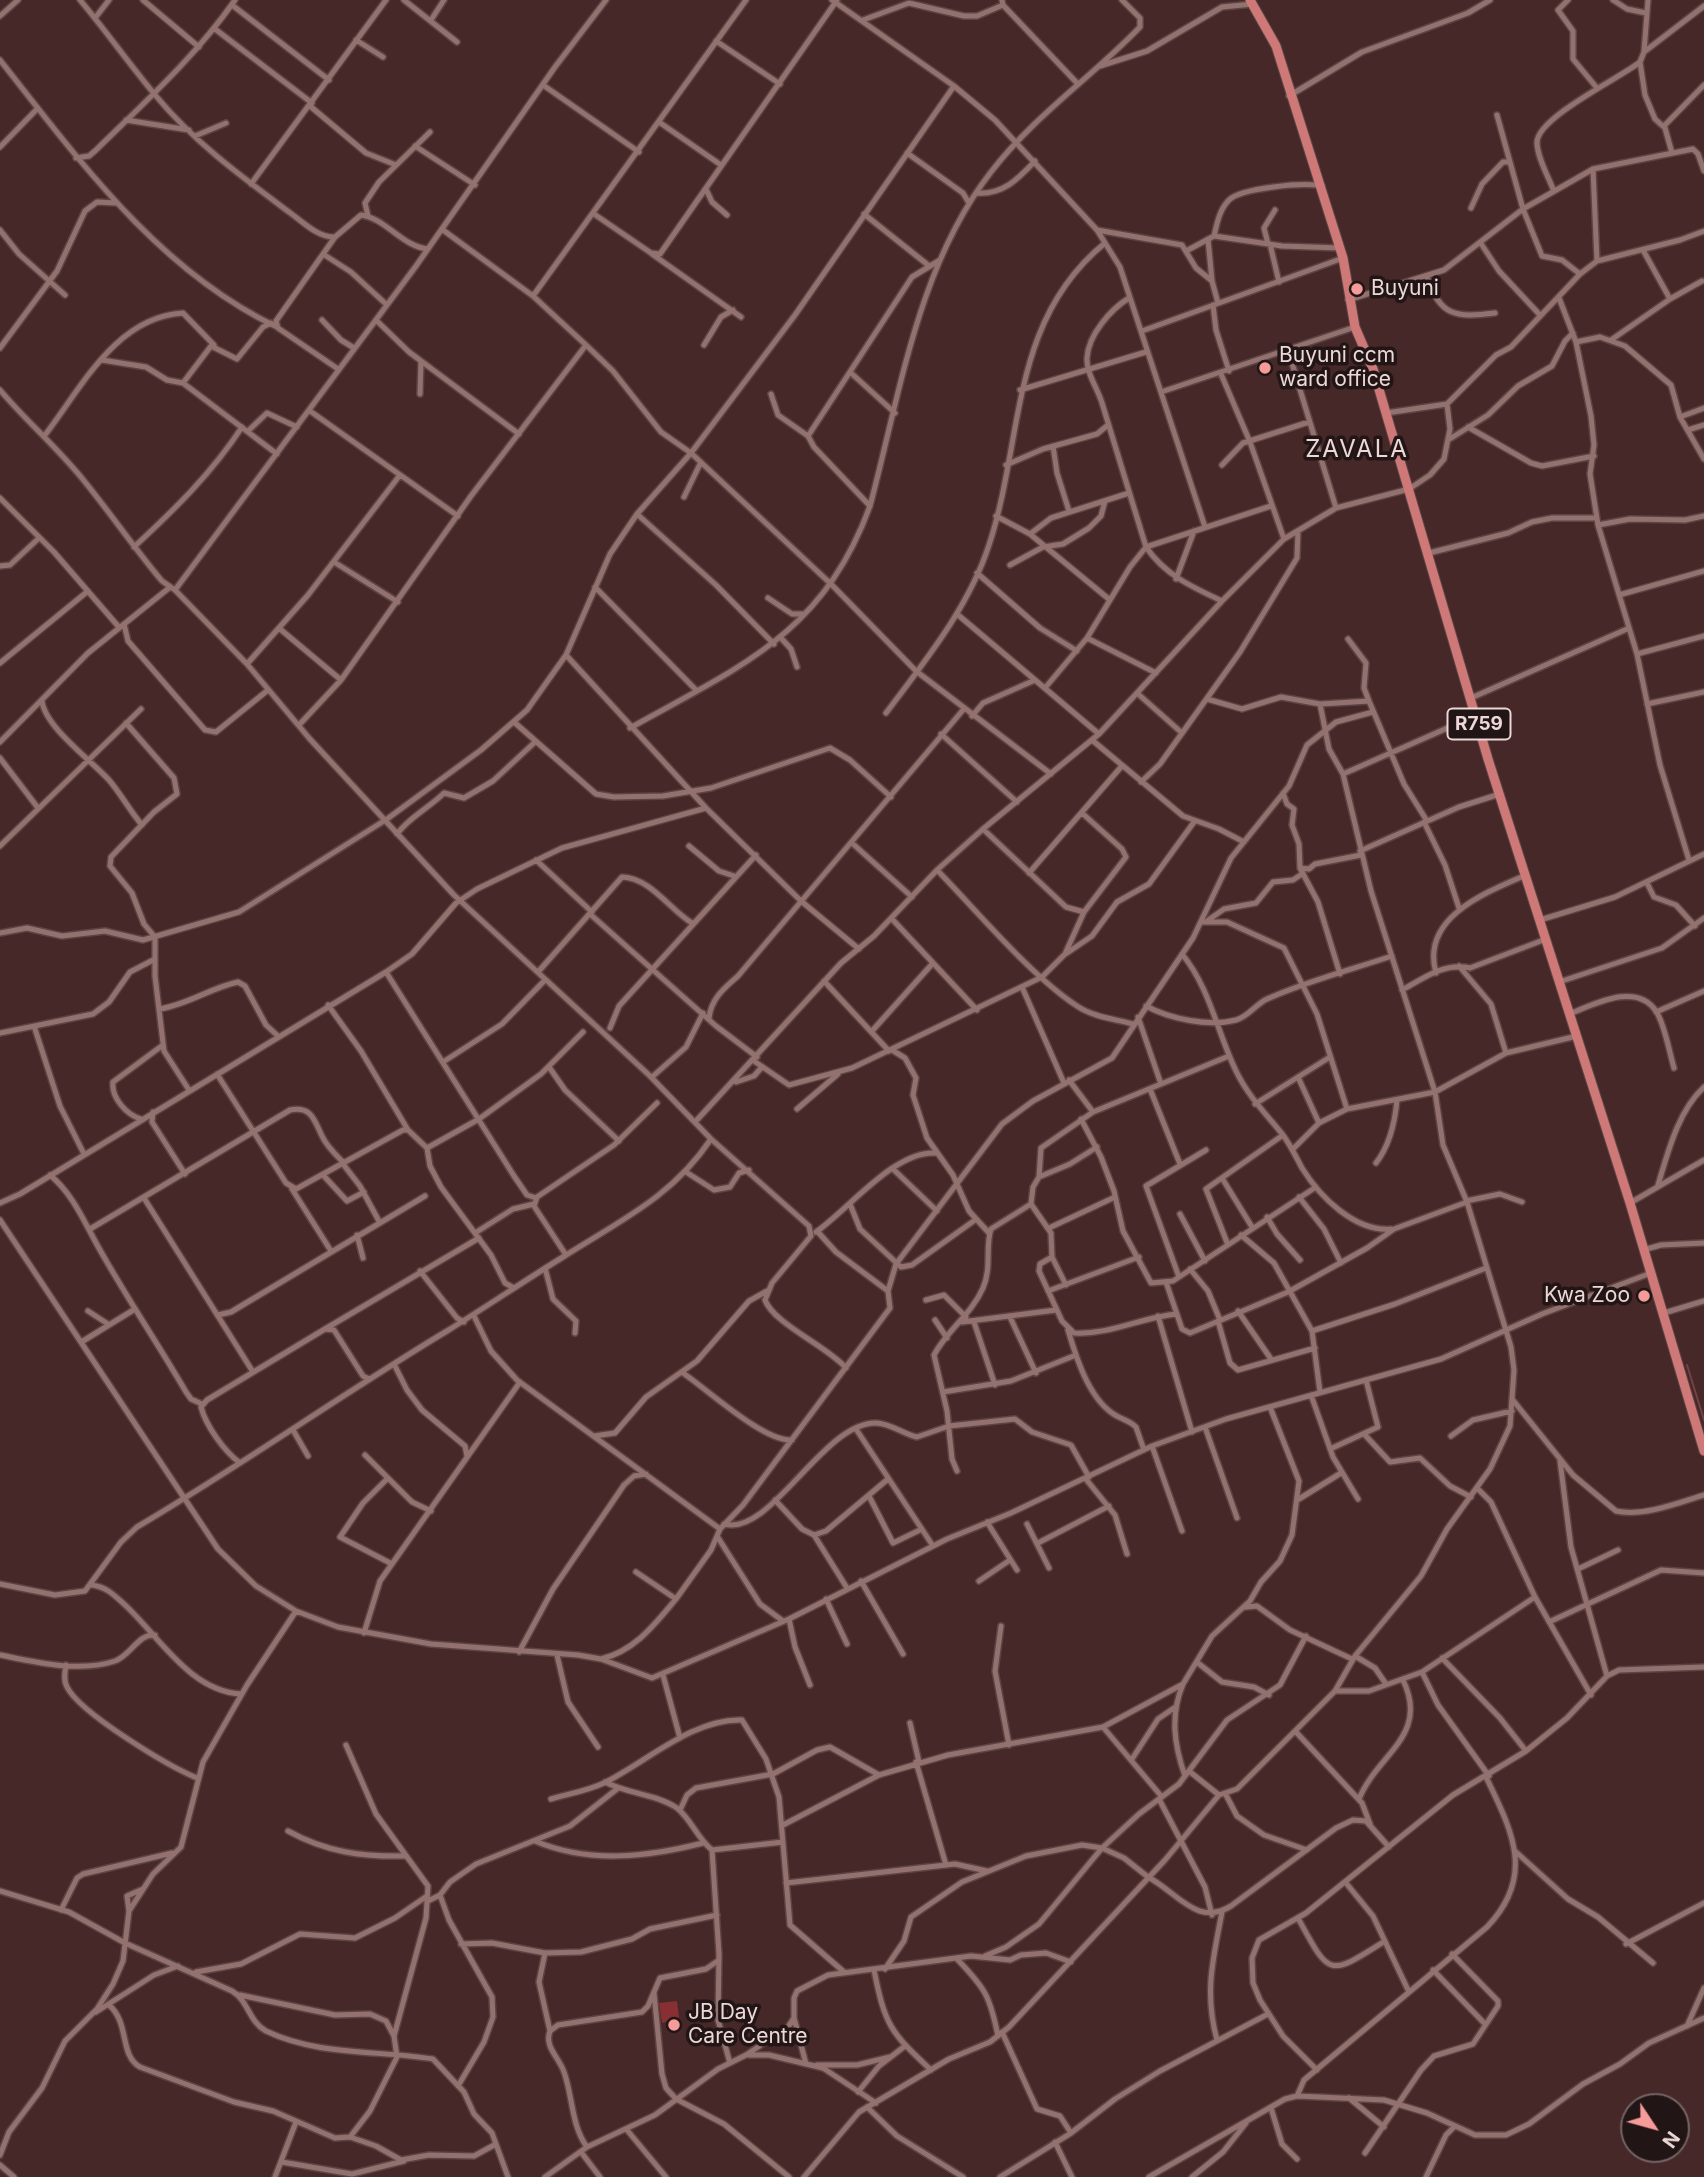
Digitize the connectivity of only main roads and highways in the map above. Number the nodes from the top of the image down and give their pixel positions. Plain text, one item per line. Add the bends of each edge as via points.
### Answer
1 (1252, 2) edge
2 (1704, 1451) edge

1 - 2 main road, R759 via 1276,46 1322,186 1355,327 1386,413

